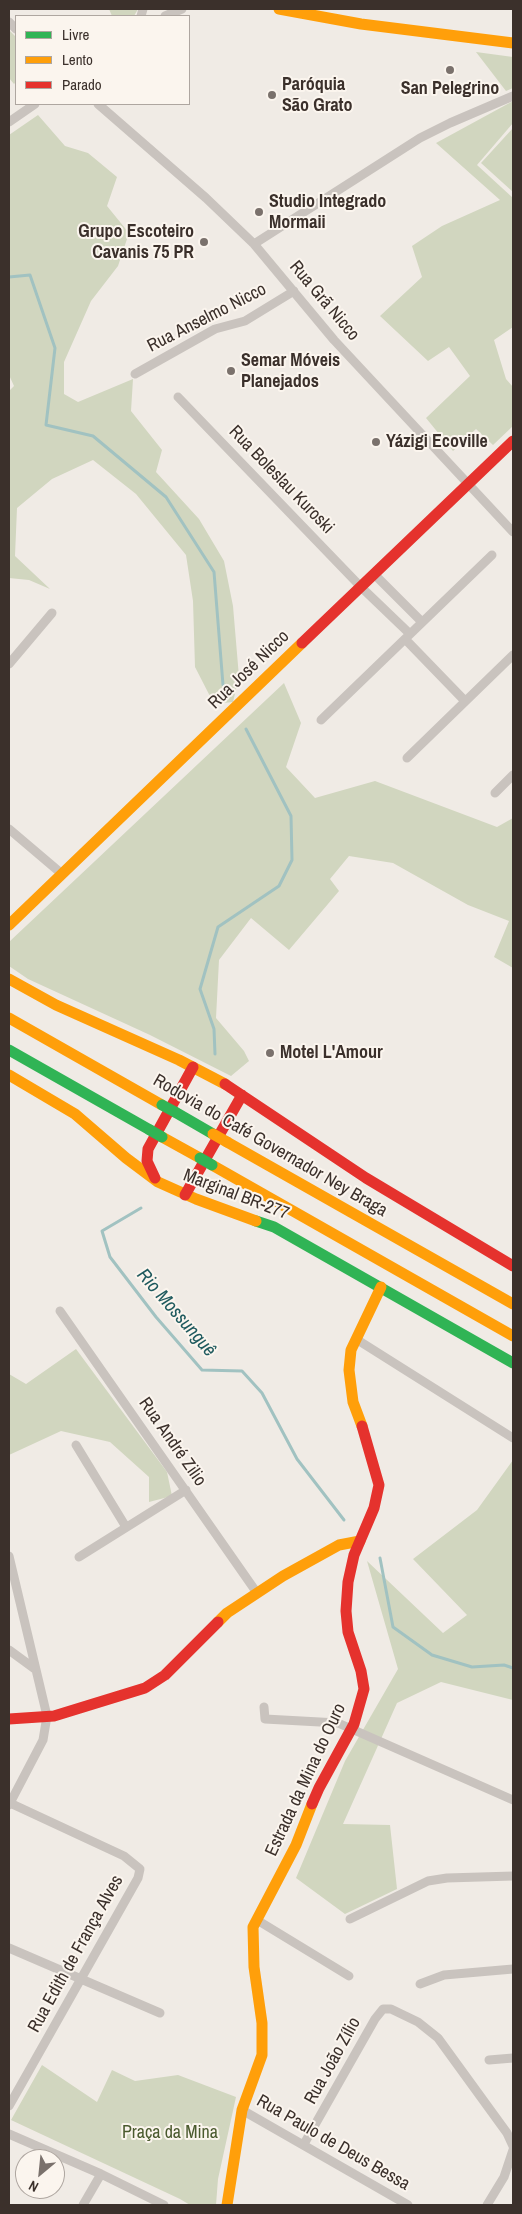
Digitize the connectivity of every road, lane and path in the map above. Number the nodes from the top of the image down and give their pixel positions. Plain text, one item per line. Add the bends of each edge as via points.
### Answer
1 (182, 9) edge
2 (279, 9) edge
3 (167, 15) edge
4 (513, 43) edge
5 (513, 96) edge
6 (34, 105) edge
7 (99, 105) edge
8 (9, 122) edge
9 (254, 244) junction
10 (294, 291) junction
11 (135, 374) dead end
12 (178, 397) dead end
13 (513, 441) edge
14 (468, 484) junction
15 (513, 532) edge
16 (492, 555) dead end
17 (374, 574) junction
18 (361, 587) junction
19 (52, 613) dead end
20 (422, 622) junction
21 (407, 636) junction
22 (513, 655) edge
23 (9, 664) edge
24 (466, 701) junction
25 (321, 720) dead end
26 (407, 758) dead end
27 (513, 775) edge
28 (494, 793) dead end
29 (9, 829) edge
30 (62, 874) junction
31 (9, 925) edge
32 (9, 979) edge
33 (9, 1018) edge
34 (9, 1050) edge
35 (193, 1067) junction
36 (9, 1075) edge
37 (242, 1095) junction
38 (158, 1182) junction
39 (185, 1195) junction
40 (513, 1266) edge
41 (381, 1287) junction
42 (513, 1304) edge
43 (60, 1311) dead end
44 (513, 1336) edge
45 (356, 1339) junction
46 (513, 1363) edge
47 (513, 1438) edge
48 (76, 1445) dead end
49 (186, 1490) junction
50 (126, 1527) junction
51 (360, 1541) junction
52 (9, 1556) edge
53 (79, 1557) dead end
54 (257, 1593) junction
55 (9, 1650) edge
56 (35, 1669) junction
57 (264, 1707) dead end
58 (47, 1716) junction
59 (9, 1719) edge
60 (351, 1730) junction
61 (513, 1800) edge
62 (9, 1804) edge
63 (513, 1876) edge
64 (257, 1920) junction
65 (350, 1920) dead end
66 (9, 1949) edge
67 (513, 1969) edge
68 (349, 1976) dead end
69 (81, 1978) junction
70 (420, 1984) dead end
71 (160, 2013) dead end
72 (513, 2058) edge
73 (488, 2060) dead end
74 (9, 2106) edge
75 (242, 2110) junction
76 (9, 2134) edge
77 (304, 2144) junction
78 (513, 2148) edge
79 (102, 2174) junction
80 (83, 2205) edge
81 (164, 2205) edge
82 (227, 2205) edge
83 (408, 2205) edge
84 (487, 2205) edge

1 - 3 street
2 - 4 main road via 361,24
5 - 9 street via 420,138
6 - 8 street
7 - 9 street, Rua Grã Nicco
9 - 10 street, Rua Grã Nicco
10 - 11 street, Rua Anselmo Nicco via 245,321 215,329
10 - 14 street, Rua Grã Nicco via 339,346
12 - 18 street, Rua Boleslau Kuroski
13 - 14 main road, Rua José Nicco
14 - 15 street, Rua Grã Nicco
14 - 17 main road, Rua José Nicco
16 - 20 street
17 - 18 main road, Rua José Nicco
17 - 20 street
18 - 21 street, Rua Boleslau Kuroski
18 - 30 main road, Rua José Nicco
19 - 23 street
20 - 21 street
21 - 24 street, Rua Boleslau Kuroski
21 - 25 street
22 - 24 street
24 - 26 street
27 - 28 street
29 - 30 street
30 - 31 main road, Rua José Nicco
32 - 35 main road via 56,1005
33 - 42 main road, Rodovia do Café Governador Ney Braga, bridge
34 - 44 main road, bridge
35 - 37 main road
35 - 38 main road via 148,1149 146,1162
36 - 38 main road, Marginal BR-277 via 75,1114
37 - 39 main road
37 - 40 main road via 366,1178
38 - 39 main road, Marginal BR-277
39 - 41 main road, Marginal BR-277 via 269,1224
41 - 45 main road, Estrada da Mina do Ouro
41 - 46 main road, Marginal BR-277
43 - 49 street, Rua André Zilio
45 - 47 street
45 - 51 main road, Estrada da Mina do Ouro via 349,1370 353,1402 379,1485 374,1508
48 - 50 street
49 - 50 street
49 - 54 street, Rua André Zilio
50 - 53 street
51 - 54 main road via 339,1545
51 - 60 main road, Estrada da Mina do Ouro via 348,1582 346,1611 348,1632 362,1670 364,1689
52 - 56 street
54 - 58 main road via 227,1613 166,1675 145,1688
55 - 56 street
56 - 58 street
57 - 60 street via 265,1719 338,1723
58 - 59 main road
58 - 62 street via 44,1740
60 - 61 street
60 - 64 main road, Estrada da Mina do Ouro via 316,1794 296,1845
62 - 69 street, Rua Edith de França Alves via 124,1856 140,1869 138,1878
63 - 65 street via 428,1881
64 - 68 street
64 - 75 main road, Estrada da Mina do Ouro via 253,1926 254,1967 262,2024 262,2055
66 - 69 street
67 - 70 street via 444,1975
69 - 71 street
69 - 74 street, Rua Edith de França Alves
72 - 73 street
75 - 77 street, Rua Paulo de Deus Bessa
75 - 82 main road, Estrada da Mina do Ouro
76 - 79 street
77 - 78 street, Rua João Zílio via 375,2019 383,2009 391,2008 418,2022 438,2038 507,2132
77 - 83 street, Rua Paulo de Deus Bessa
78 - 84 street via 508,2166
79 - 80 street
79 - 81 street

